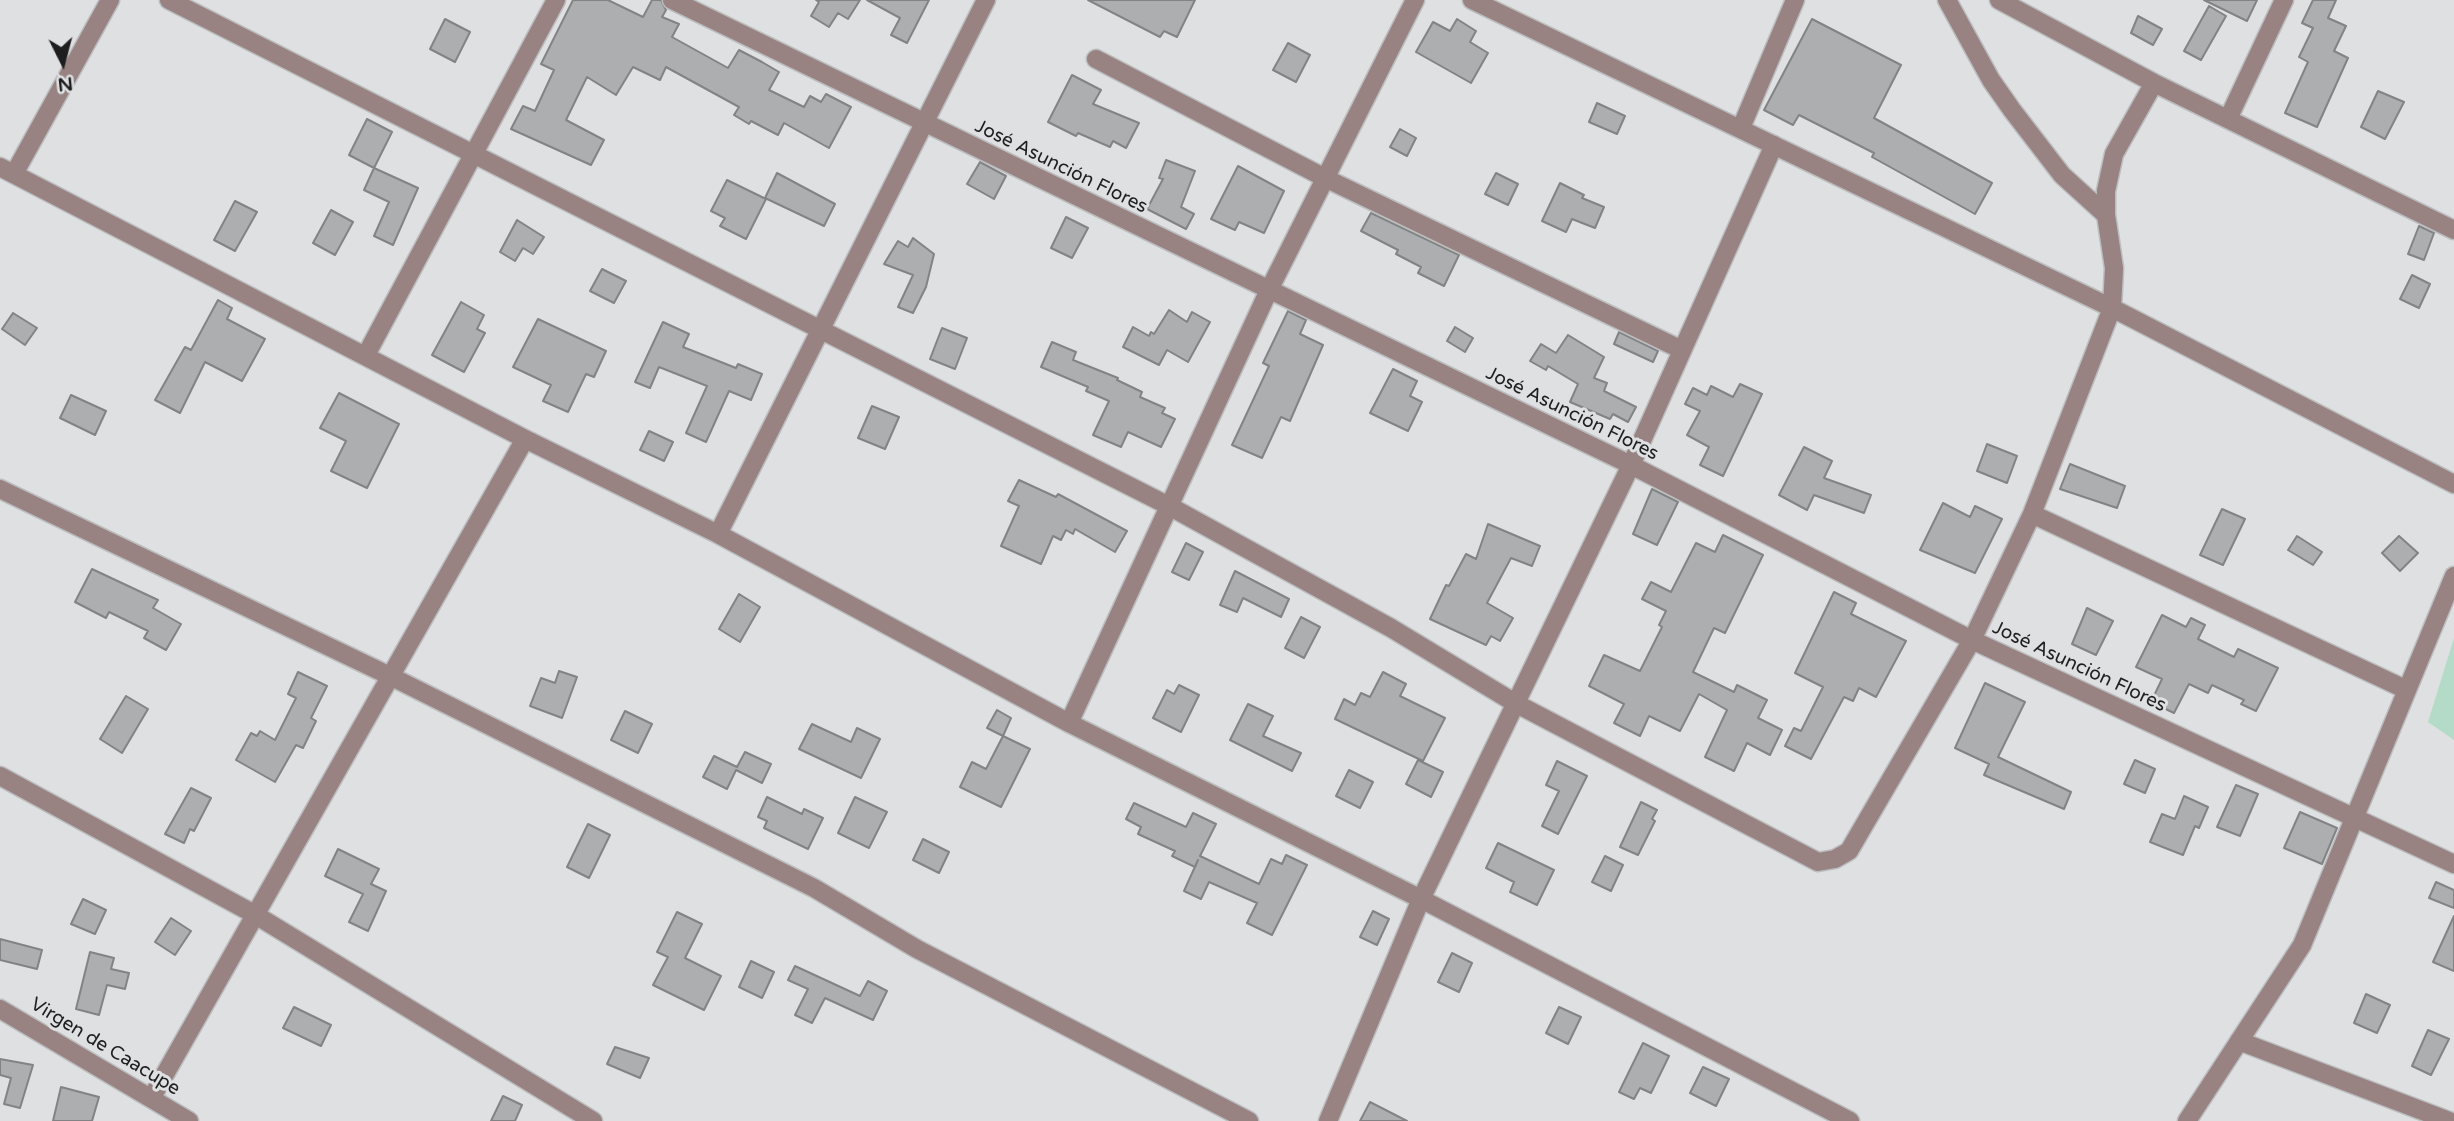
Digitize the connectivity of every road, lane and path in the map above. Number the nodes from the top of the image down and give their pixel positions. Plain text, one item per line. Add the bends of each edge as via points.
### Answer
1 (110, 0) edge
2 (169, 0) edge
3 (556, 0) edge
4 (672, 0) edge
5 (985, 0) edge
6 (1415, 0) edge
7 (1472, 0) edge
8 (1794, 0) edge
9 (1947, 0) edge
10 (1999, 0) edge
11 (2284, 0) edge
12 (1096, 59) dead end
13 (2154, 83) junction
14 (2228, 119) junction
15 (922, 123) junction
16 (1741, 128) junction
17 (1774, 145) junction
18 (476, 153) junction
19 (7, 170) edge
20 (1327, 178) junction
21 (2106, 215) junction
22 (2454, 230) edge
23 (1269, 290) junction
24 (2112, 308) junction
25 (818, 329) junction
26 (1682, 350) junction
27 (366, 355) junction
28 (526, 439) junction
29 (1630, 465) junction
30 (2454, 484) edge
31 (0, 489) edge
32 (1170, 506) junction
33 (2032, 514) junction
34 (718, 534) junction
35 (2454, 576) edge
36 (1972, 640) junction
37 (390, 676) junction
38 (2407, 690) junction
39 (1516, 703) junction
40 (1069, 723) junction
41 (0, 776) edge
42 (2355, 819) junction
43 (2454, 864) edge
44 (1421, 899) junction
45 (254, 914) junction
46 (0, 1009) edge
47 (2239, 1041) junction
48 (152, 1097) junction
49 (181, 1119) edge
50 (593, 1121) edge
51 (1250, 1121) edge
52 (1328, 1121) edge
53 (1850, 1121) edge
54 (2187, 1121) edge
55 (2449, 1121) edge

1 - 19 street
2 - 18 street
3 - 18 street
4 - 15 street, José Asunción Flores
5 - 15 street
6 - 20 street
7 - 16 street
8 - 16 street
9 - 21 street via 2012,110 2062,175
10 - 13 street
11 - 14 street
12 - 20 street
13 - 14 street
13 - 21 street via 2114,154
14 - 22 street
15 - 23 street, José Asunción Flores
15 - 25 street
16 - 17 street
17 - 24 street
17 - 26 street
18 - 25 street
18 - 27 street
19 - 27 street
20 - 23 street
20 - 26 street
21 - 24 street via 2115,268
23 - 29 street, José Asunción Flores
23 - 32 street
24 - 30 street
24 - 33 street
25 - 32 street
25 - 34 street
26 - 29 street
27 - 28 street
28 - 34 street
28 - 37 street
29 - 36 street, José Asunción Flores
29 - 39 street
31 - 37 street
32 - 39 street
32 - 40 street
33 - 36 street
33 - 38 street
34 - 40 street
35 - 38 street
36 - 39 street via 1849,851 1818,862
36 - 42 street, José Asunción Flores
37 - 45 street
37 - 51 street via 814,888 917,949
38 - 42 street
39 - 44 street
40 - 44 street
41 - 45 street
42 - 43 street, José Asunción Flores
42 - 47 street via 2302,945
44 - 52 street
44 - 53 street
45 - 48 street
45 - 50 street
46 - 48 street, Virgen de Caacupe
47 - 54 street
47 - 55 street
48 - 49 street, Virgen de Caacupe

